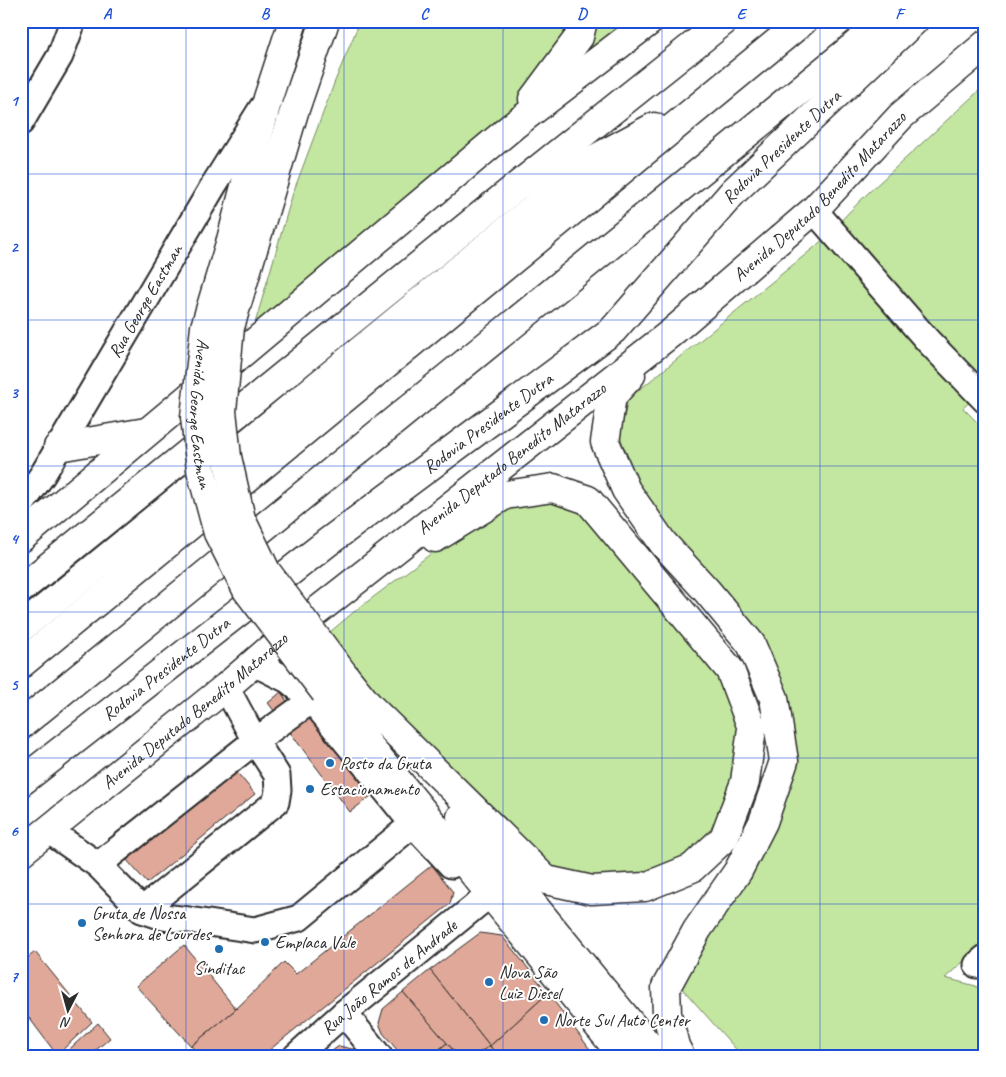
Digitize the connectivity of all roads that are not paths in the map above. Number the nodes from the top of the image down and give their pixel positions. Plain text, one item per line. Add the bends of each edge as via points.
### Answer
1 (73, 21) edge
2 (293, 21) edge
3 (325, 21) edge
4 (338, 21) edge
5 (583, 21) edge
6 (650, 21) edge
7 (724, 21) edge
8 (803, 21) edge
9 (885, 21) edge
10 (914, 21) edge
11 (985, 45) edge
12 (268, 98) junction
13 (708, 98) junction
14 (25, 104) edge
15 (294, 112) junction
16 (513, 126) junction
17 (814, 210) junction
18 (242, 243) junction
19 (671, 333) junction
20 (985, 400) edge
21 (148, 432) junction
22 (58, 447) junction
23 (21, 505) edge
24 (21, 538) edge
25 (21, 589) edge
26 (21, 628) edge
27 (284, 637) junction
28 (21, 664) edge
29 (251, 664) junction
30 (226, 687) junction
31 (327, 689) junction
32 (369, 706) junction
33 (21, 725) edge
34 (255, 741) junction
35 (21, 782) edge
36 (413, 824) junction
37 (48, 830) junction
38 (21, 852) edge
39 (98, 865) junction
40 (484, 899) junction
41 (142, 910) junction
42 (344, 1013) junction
43 (296, 1056) edge
44 (379, 1056) edge
45 (614, 1056) edge
46 (624, 1056) edge
47 (657, 1056) edge
48 (680, 1056) edge

1 - 14 street via 60,56
2 - 12 main road, Avenida George Eastman
3 - 15 main road, Avenida George Eastman
4 - 15 main road
5 - 16 main road via 579,37
6 - 16 main road
7 - 25 main road
8 - 13 main road
9 - 33 main road, Rodovia Presidente Dutra
10 - 35 main road, Rodovia Presidente Dutra via 734,191 613,330 328,542
11 - 17 main road, Avenida Deputado Benedito Matarazzo via 901,116
12 - 18 main road, Avenida George Eastman
12 - 22 street, Rua George Eastman
13 - 26 main road via 591,161
13 - 28 main road
15 - 18 main road, Avenida George Eastman
16 - 21 main road
17 - 19 main road, Avenida Deputado Benedito Matarazzo
17 - 20 street via 928,341
18 - 31 main road, Avenida George Eastman, bridge via 222,411 227,457 241,519
19 - 27 main road, Avenida Deputado Benedito Matarazzo
19 - 48 main road via 612,396 605,442 626,490 664,543 751,644 774,698 784,761 764,822 666,987 667,1014
21 - 22 main road
21 - 24 main road
22 - 23 street, Rua George Eastman
27 - 29 main road, Avenida Deputado Benedito Matarazzo
27 - 32 main road via 350,602 444,532 505,495 553,488 588,500 730,670 752,728 745,782 724,838 692,868 645,887 592,890 546,880
29 - 30 main road, Avenida Deputado Benedito Matarazzo
29 - 31 street via 288,680
30 - 34 street
30 - 37 main road, Avenida Deputado Benedito Matarazzo
31 - 32 main road
31 - 34 street
31 - 36 street
31 - 46 main road
32 - 47 main road
34 - 39 street
34 - 41 street via 277,776 276,802
36 - 40 street
36 - 41 street via 299,918 255,930 163,917
37 - 38 main road, Avenida Deputado Benedito Matarazzo
37 - 39 street
39 - 41 street
40 - 42 street, Rua João Ramos de Andrade
40 - 45 street
42 - 43 street, Rua João Ramos de Andrade
42 - 44 street

